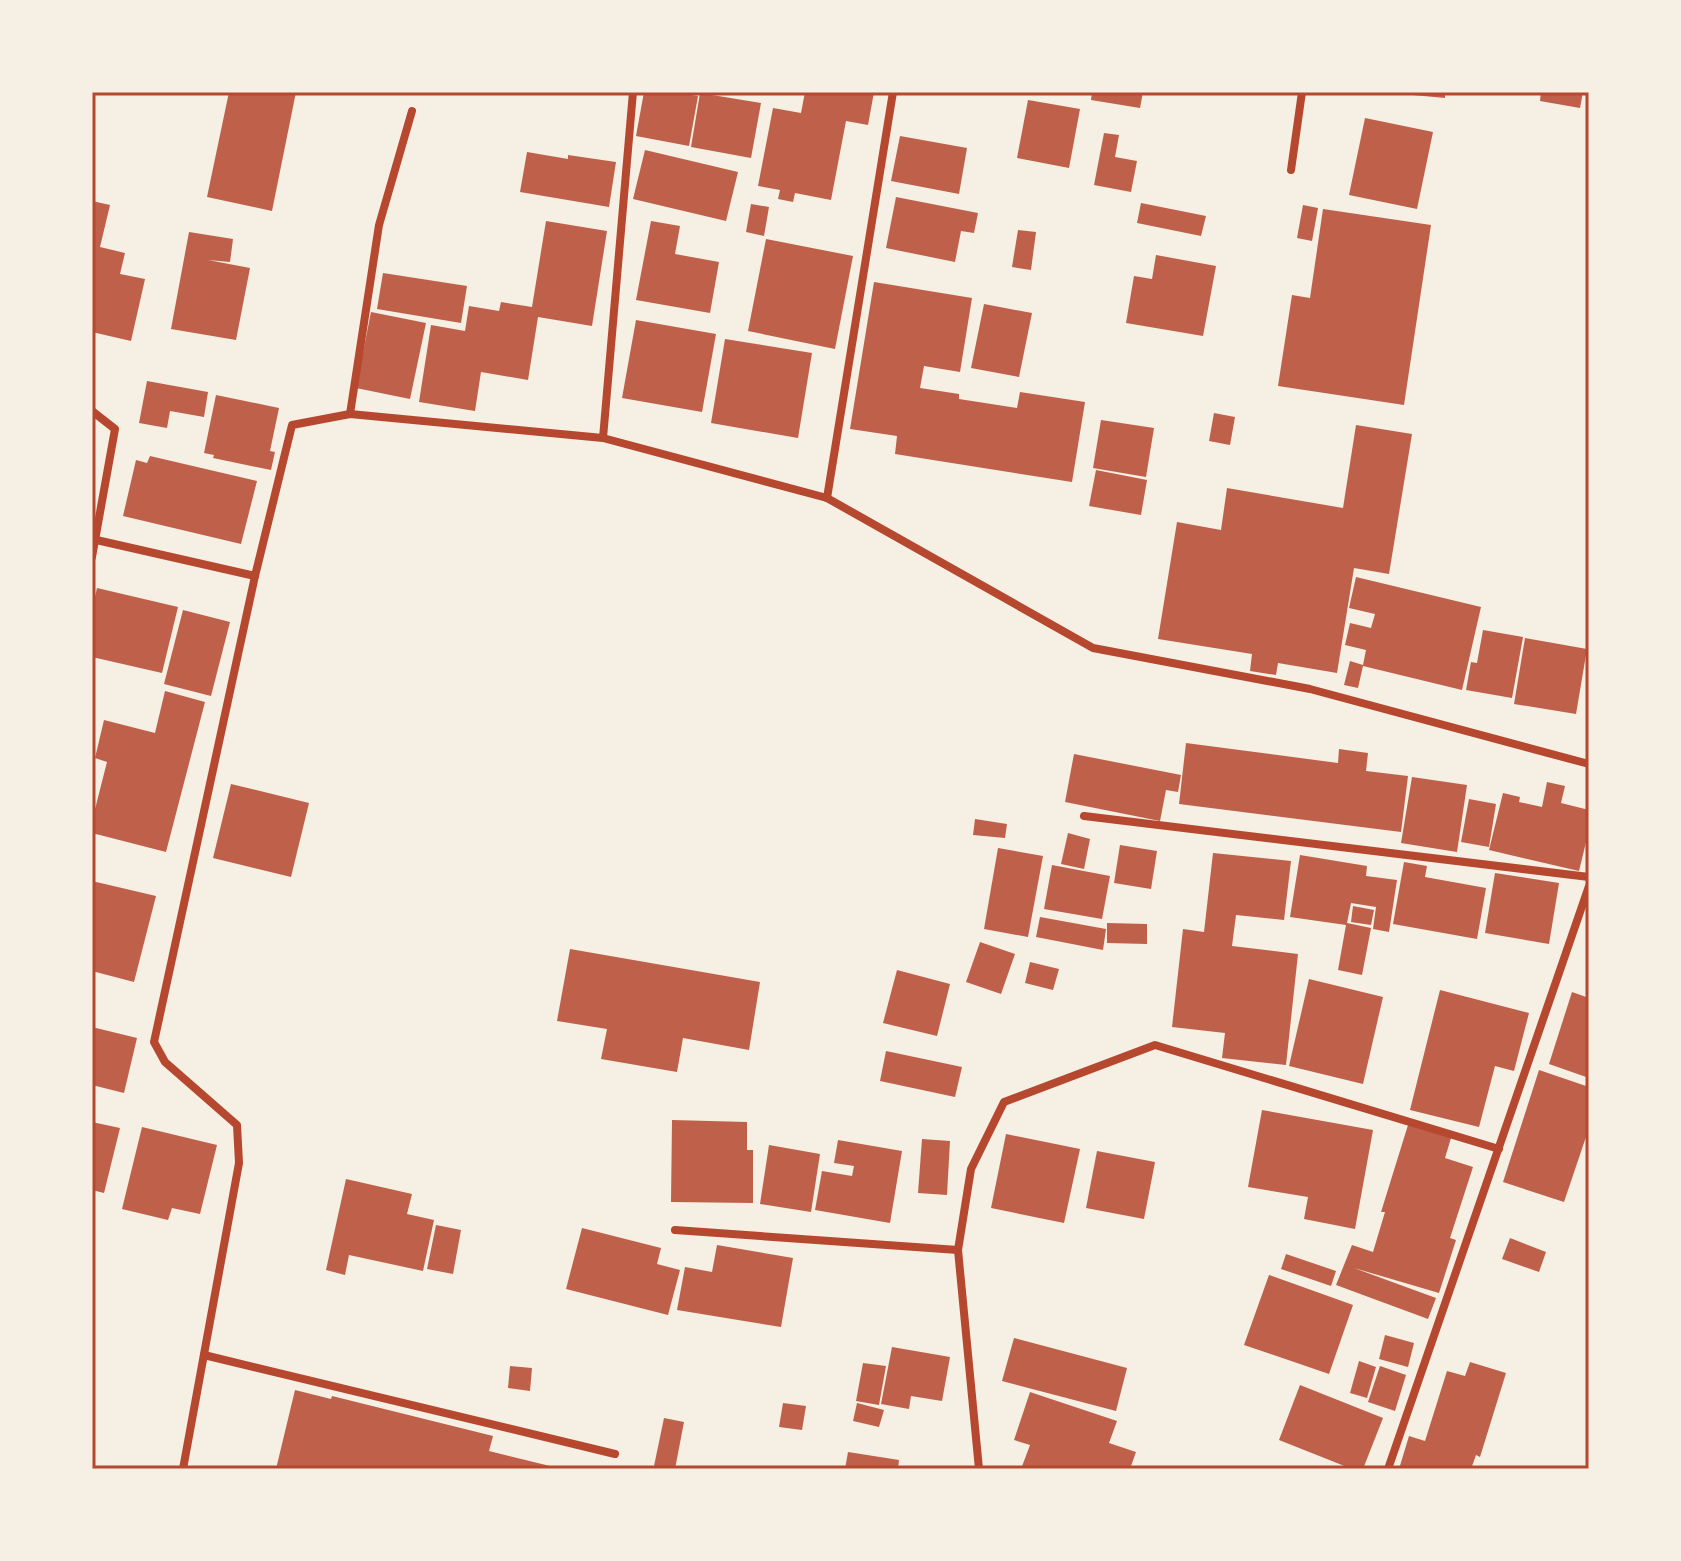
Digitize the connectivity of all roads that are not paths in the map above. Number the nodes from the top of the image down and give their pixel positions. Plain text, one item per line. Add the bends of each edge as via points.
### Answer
1 (633, 92) edge
2 (893, 92) edge
3 (1302, 92) edge
4 (412, 111) dead end
5 (1291, 170) dead end
6 (92, 411) edge
7 (350, 414) junction
8 (603, 438) junction
9 (827, 498) junction
10 (94, 539) edge
11 (92, 557) edge
12 (255, 576) junction
13 (1589, 764) edge
14 (1084, 816) dead end
15 (1589, 877) edge
16 (1589, 886) edge
17 (1499, 1149) junction
18 (675, 1230) dead end
19 (958, 1250) junction
20 (204, 1355) junction
21 (615, 1454) dead end
22 (183, 1469) edge
23 (979, 1469) edge
24 (1388, 1469) edge

1 - 8 street
2 - 9 street
3 - 5 street
4 - 7 street via 379,225
6 - 10 street via 115,429
7 - 8 street
7 - 12 street via 292,425
8 - 9 street
9 - 13 street via 1093,648 1310,689
10 - 11 street
10 - 12 street
12 - 20 street via 154,1042 165,1062 237,1125 239,1163
14 - 15 street
16 - 17 street
17 - 19 street via 1155,1045 1004,1102 971,1169
17 - 24 street
18 - 19 street
19 - 23 street
20 - 21 street
20 - 22 street

